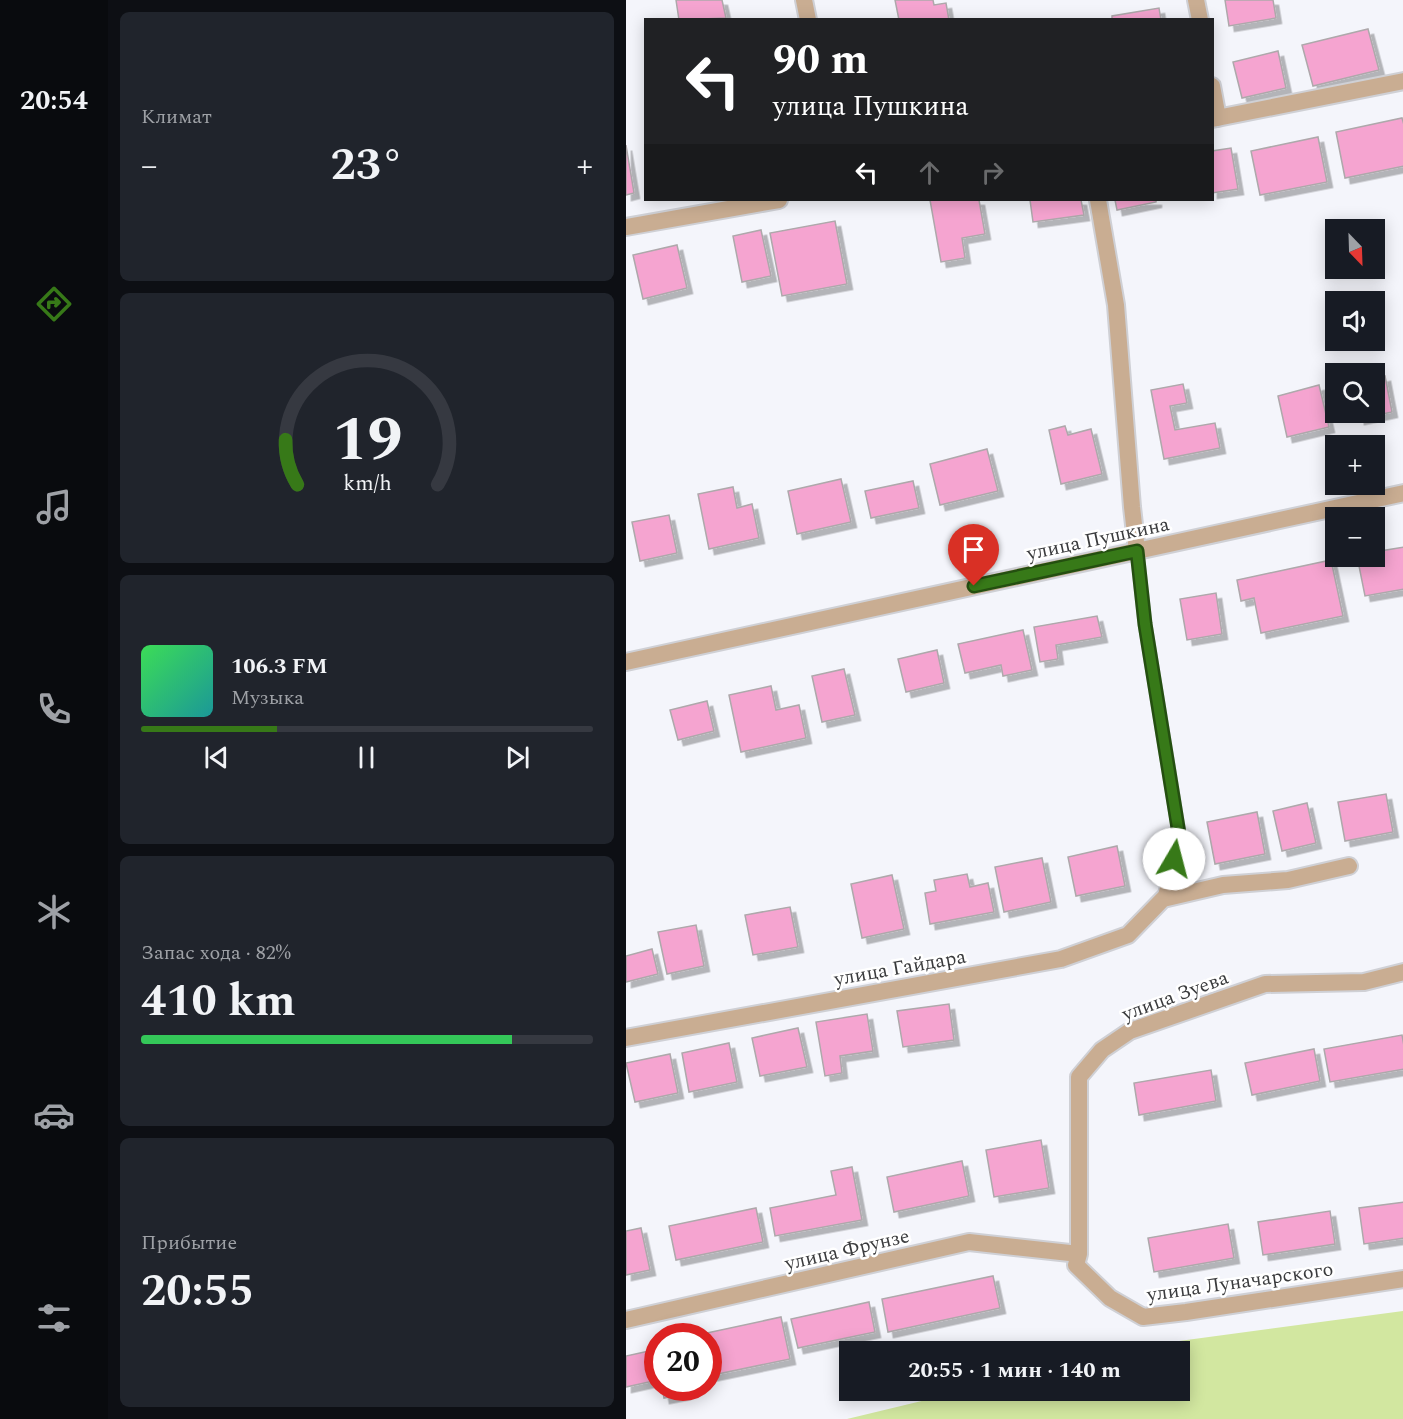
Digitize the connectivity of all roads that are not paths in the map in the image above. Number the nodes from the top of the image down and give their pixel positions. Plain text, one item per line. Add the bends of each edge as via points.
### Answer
1 (804, 0) edge
2 (1196, 0) edge
3 (808, 18) edge
4 (1200, 18) edge
5 (1403, 81) edge
6 (1214, 102) edge
7 (1216, 119) edge
8 (773, 201) edge
9 (1098, 201) edge
10 (626, 227) edge
11 (1403, 493) edge
12 (1137, 551) junction
13 (626, 662) edge
14 (1349, 866) dead end
15 (1163, 899) junction
16 (1403, 972) edge
17 (626, 1038) edge
18 (1079, 1254) junction
19 (1403, 1279) edge
20 (626, 1320) edge

1 - 3 street
2 - 4 street
5 - 7 street
6 - 7 street
8 - 10 street
9 - 12 street via 1116,305
11 - 12 street, улица Пушкина
12 - 13 street, улица Пушкина
12 - 15 lane via 1180,840
14 - 15 street via 1288,880 1223,885
15 - 17 street, улица Гайдара via 1128,935 1061,959
16 - 18 street, улица Зуева via 1364,982 1265,984 1130,1031 1102,1050 1079,1077
18 - 19 street, улица Луначарского via 1076,1265 1110,1298 1143,1317
18 - 20 street, улица Фрунзе via 969,1242

